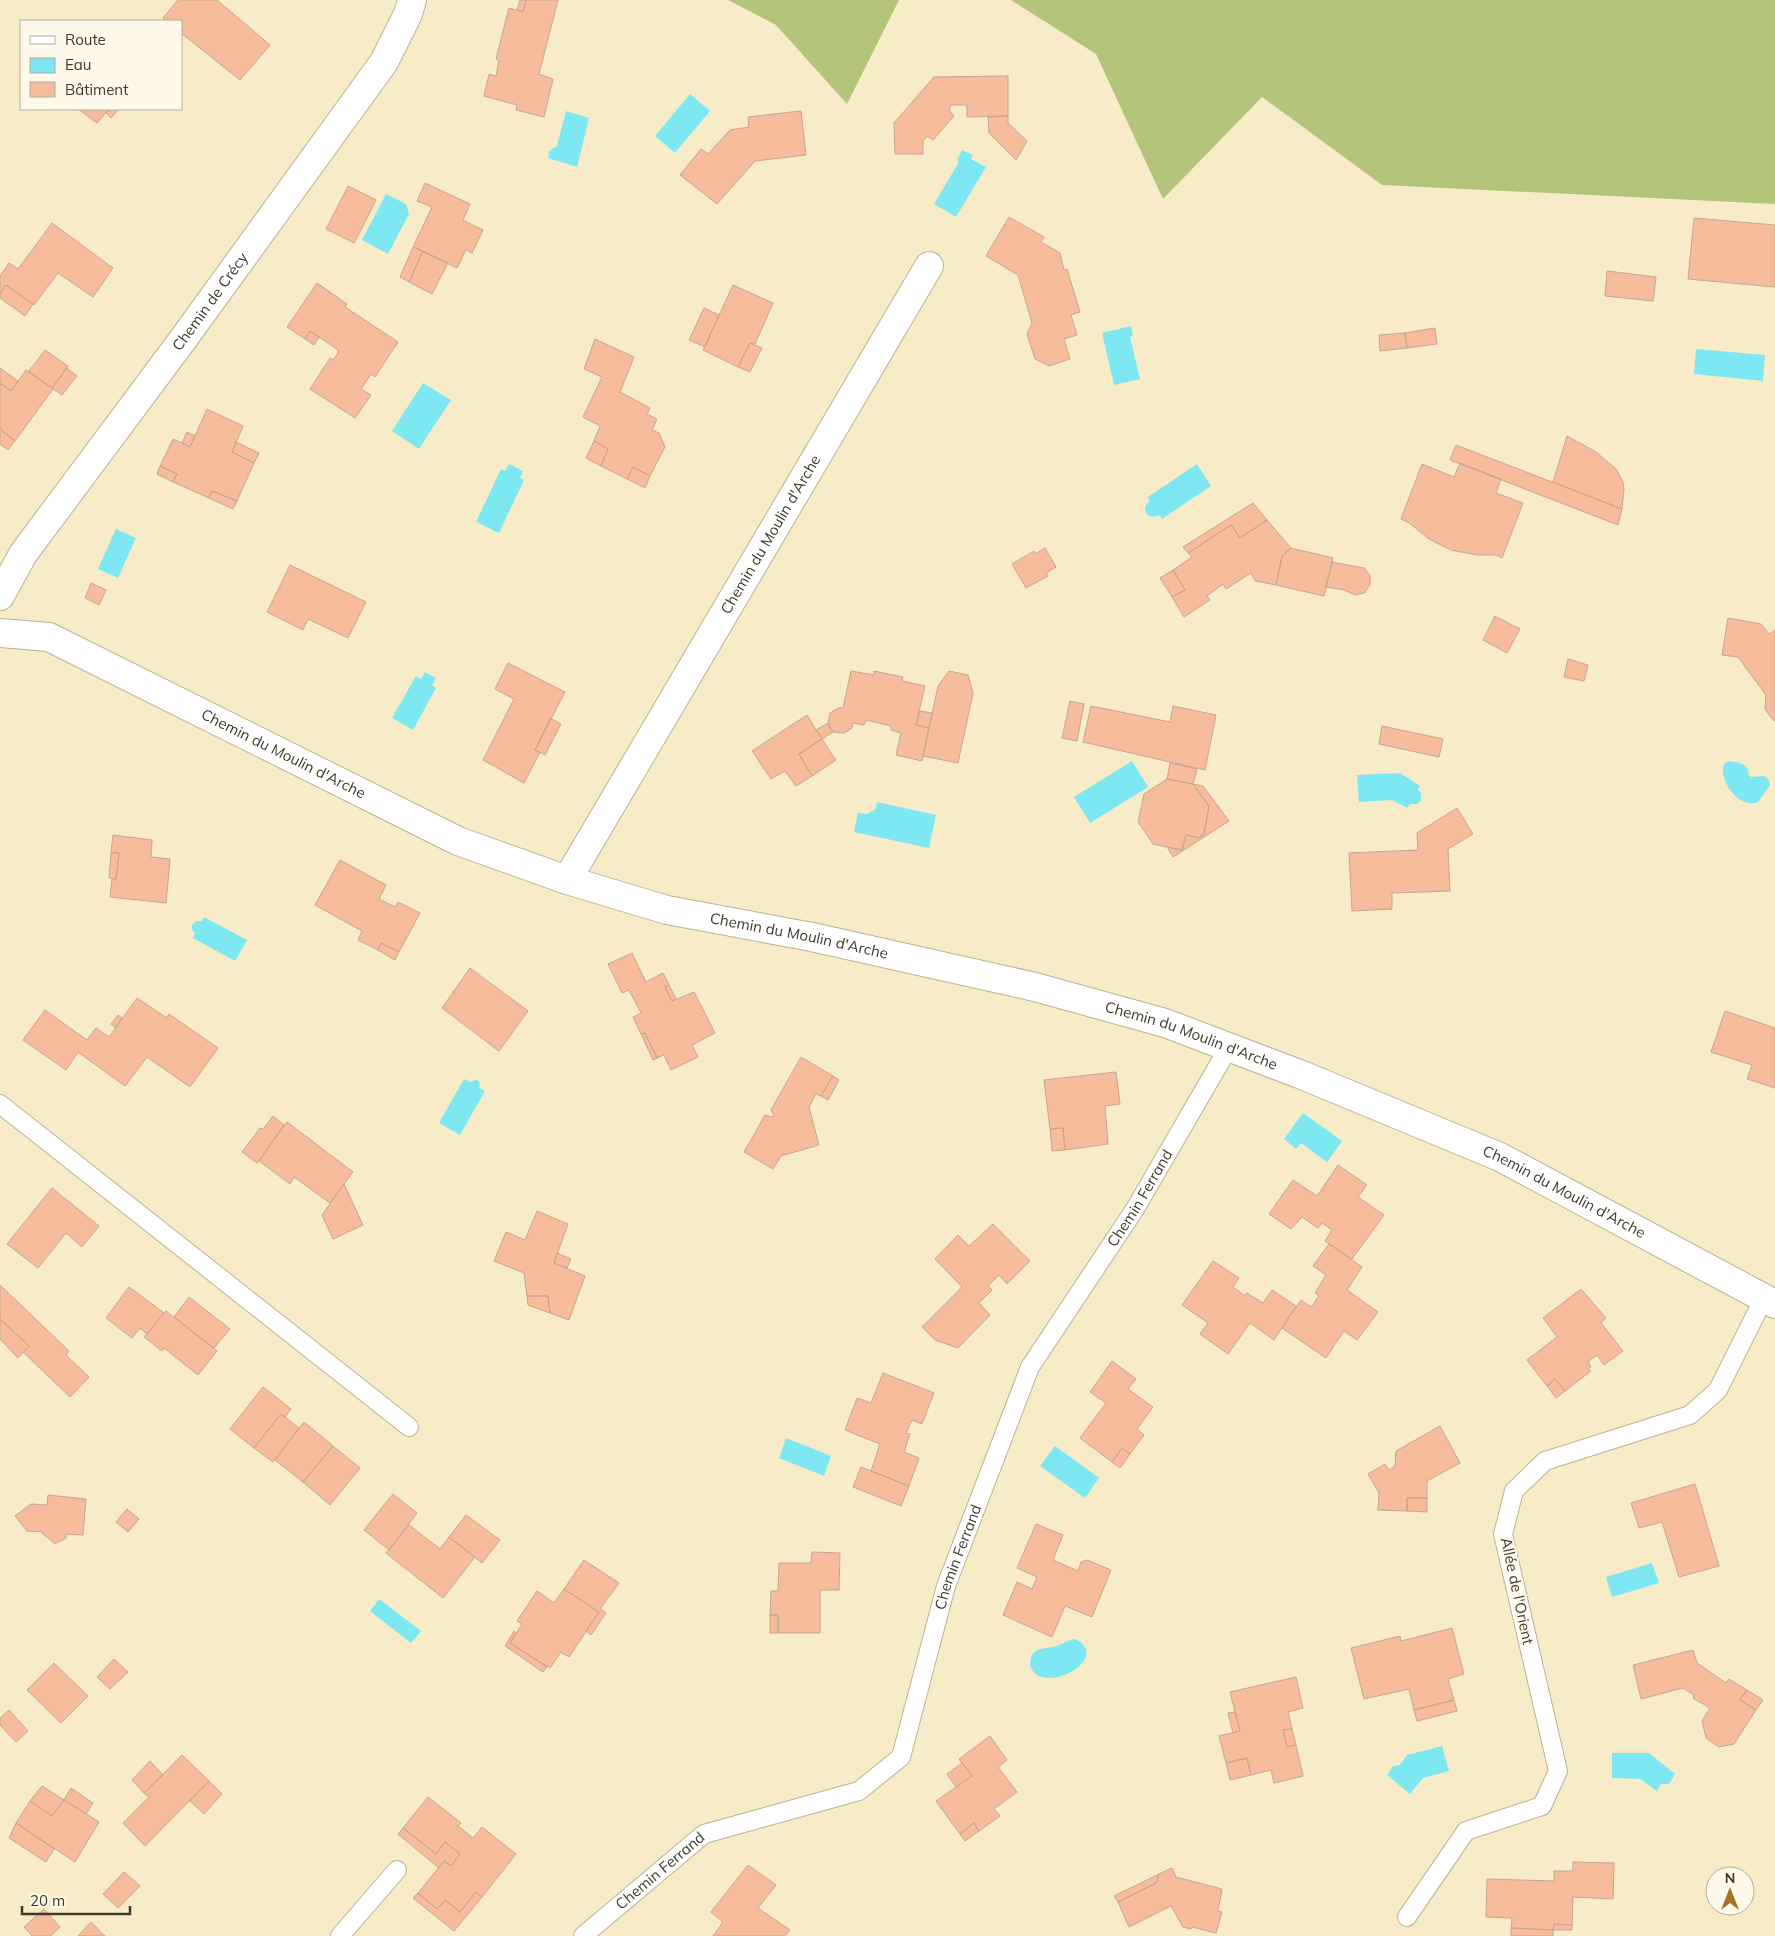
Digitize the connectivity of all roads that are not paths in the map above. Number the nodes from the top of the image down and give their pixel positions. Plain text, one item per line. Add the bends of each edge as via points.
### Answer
1 (412, 0) edge
2 (929, 266) dead end
3 (0, 596) edge
4 (0, 633) edge
5 (567, 880) junction
6 (1229, 1047) junction
7 (0, 1104) edge
8 (1770, 1301) edge
9 (409, 1428) dead end
10 (397, 1870) dead end
11 (1407, 1917) dead end
12 (340, 1936) edge
13 (583, 1936) edge

1 - 3 street, Chemin de Crécy via 384,62 24,554
2 - 5 street, Chemin du Moulin d'Arche
4 - 5 street, Chemin du Moulin d'Arche via 49,637 458,841
5 - 6 street, Chemin du Moulin d'Arche via 667,910 812,937 1035,987 1165,1023
6 - 8 street, Chemin du Moulin d'Arche via 1500,1157
6 - 13 lane, Chemin Ferrand via 1135,1209 1030,1367 946,1586 901,1757 859,1791 704,1834
7 - 9 lane
8 - 11 lane, Allée de l'Orient via 1718,1390 1690,1415 1545,1462 1514,1491 1503,1534 1558,1771 1542,1806 1466,1831
10 - 12 lane

